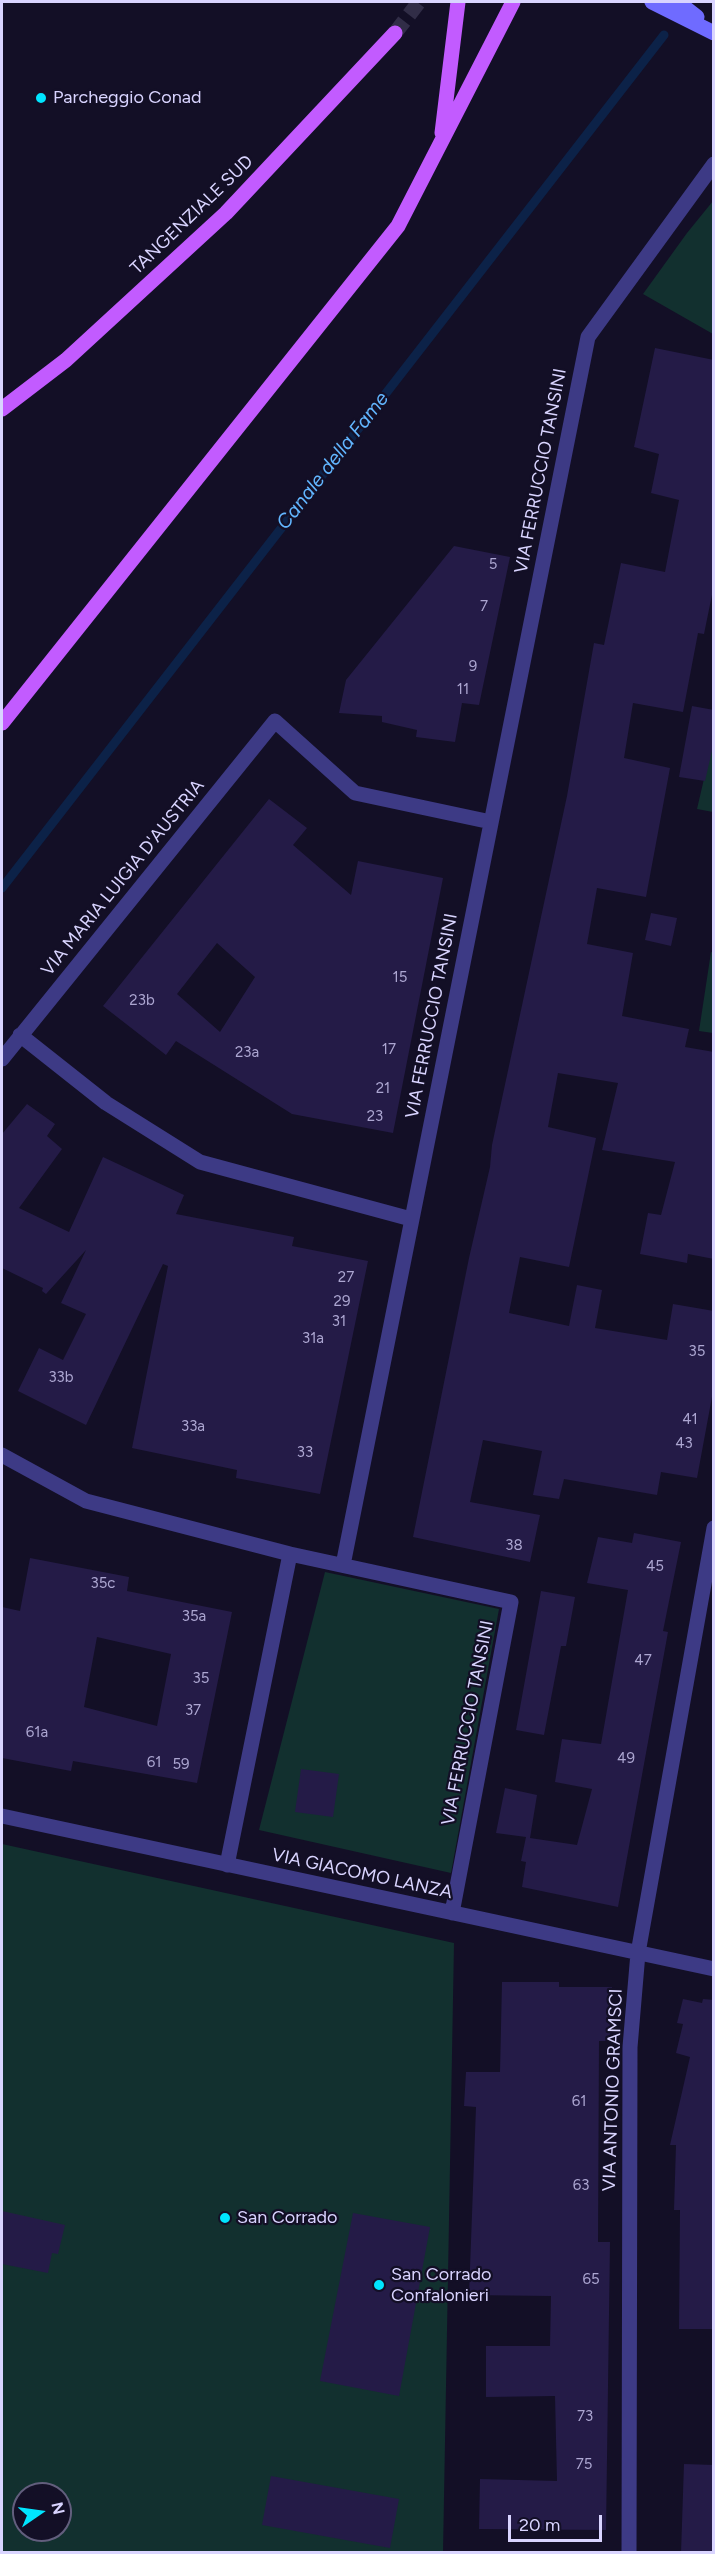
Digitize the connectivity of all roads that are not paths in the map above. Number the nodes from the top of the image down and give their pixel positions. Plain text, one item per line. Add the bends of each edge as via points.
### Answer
1 (458, 2) edge
2 (513, 2) edge
3 (652, 2) edge
4 (678, 2) edge
5 (714, 32) edge
6 (395, 33) tunnel mouth
7 (441, 143) junction
8 (714, 164) edge
9 (2, 409) edge
10 (2, 723) edge
11 (490, 822) junction
12 (20, 1035) junction
13 (2, 1059) edge
14 (411, 1219) junction
15 (2, 1455) edge
16 (714, 1528) edge
17 (290, 1554) junction
18 (343, 1565) junction
19 (2, 1816) edge
20 (227, 1865) junction
21 (452, 1913) junction
22 (638, 1953) junction
23 (714, 1969) edge
24 (629, 2553) edge

1 - 7 main road
2 - 7 main road
3 - 5 main road
4 - 5 main road
6 - 9 main road, TANGENZIALE SUD via 226,213 66,360
7 - 10 main road via 398,226
8 - 11 street, VIA FERRUCCIO TANSINI via 588,337
11 - 12 street, VIA MARIA LUIGIA D'AUSTRIA via 355,793 275,721
11 - 14 street, VIA FERRUCCIO TANSINI
12 - 13 street, VIA MARIA LUIGIA D'AUSTRIA
12 - 14 street via 105,1103 200,1162
14 - 18 street, VIA FERRUCCIO TANSINI
15 - 17 street, VIA FERRUCCIO TANSINI via 86,1501
16 - 22 street, VIA ANTONIO GRAMSCI
17 - 18 street, VIA FERRUCCIO TANSINI
17 - 20 street
18 - 21 street, VIA FERRUCCIO TANSINI via 511,1602
19 - 20 street, VIA GIACOMO LANZA
20 - 21 street, VIA GIACOMO LANZA
21 - 22 street, VIA GIACOMO LANZA
22 - 23 street, VIA GIACOMO LANZA
22 - 24 street, VIA ANTONIO GRAMSCI via 630,2047

